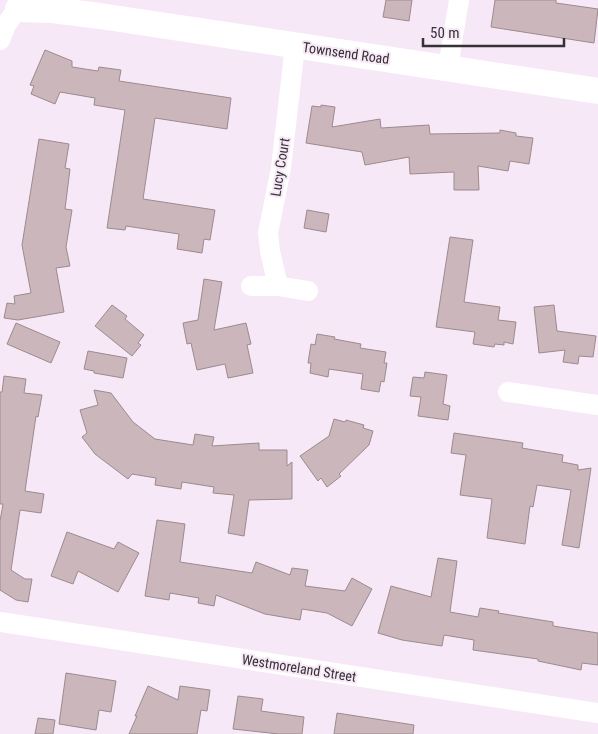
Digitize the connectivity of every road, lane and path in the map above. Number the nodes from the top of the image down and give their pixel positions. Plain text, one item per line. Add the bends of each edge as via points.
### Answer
1 (59, 0) edge
2 (458, 0) edge
3 (14, 10) edge
4 (95, 15) junction
5 (0, 40) edge
6 (295, 46) junction
7 (448, 68) junction
8 (598, 91) edge
9 (251, 286) dead end
10 (278, 286) junction
11 (308, 291) dead end
12 (508, 392) dead end
13 (598, 405) edge
14 (0, 622) edge
15 (598, 714) edge

1 - 4 main road, Townsend Road
2 - 7 street
3 - 4 main road, Townsend Road
3 - 5 street
4 - 6 main road, Townsend Road
6 - 7 main road, Townsend Road
6 - 10 street, Lucy Court via 281,168 268,234
7 - 8 main road, Townsend Road
9 - 10 street
10 - 11 street
12 - 13 street
14 - 15 street, Westmoreland Street

